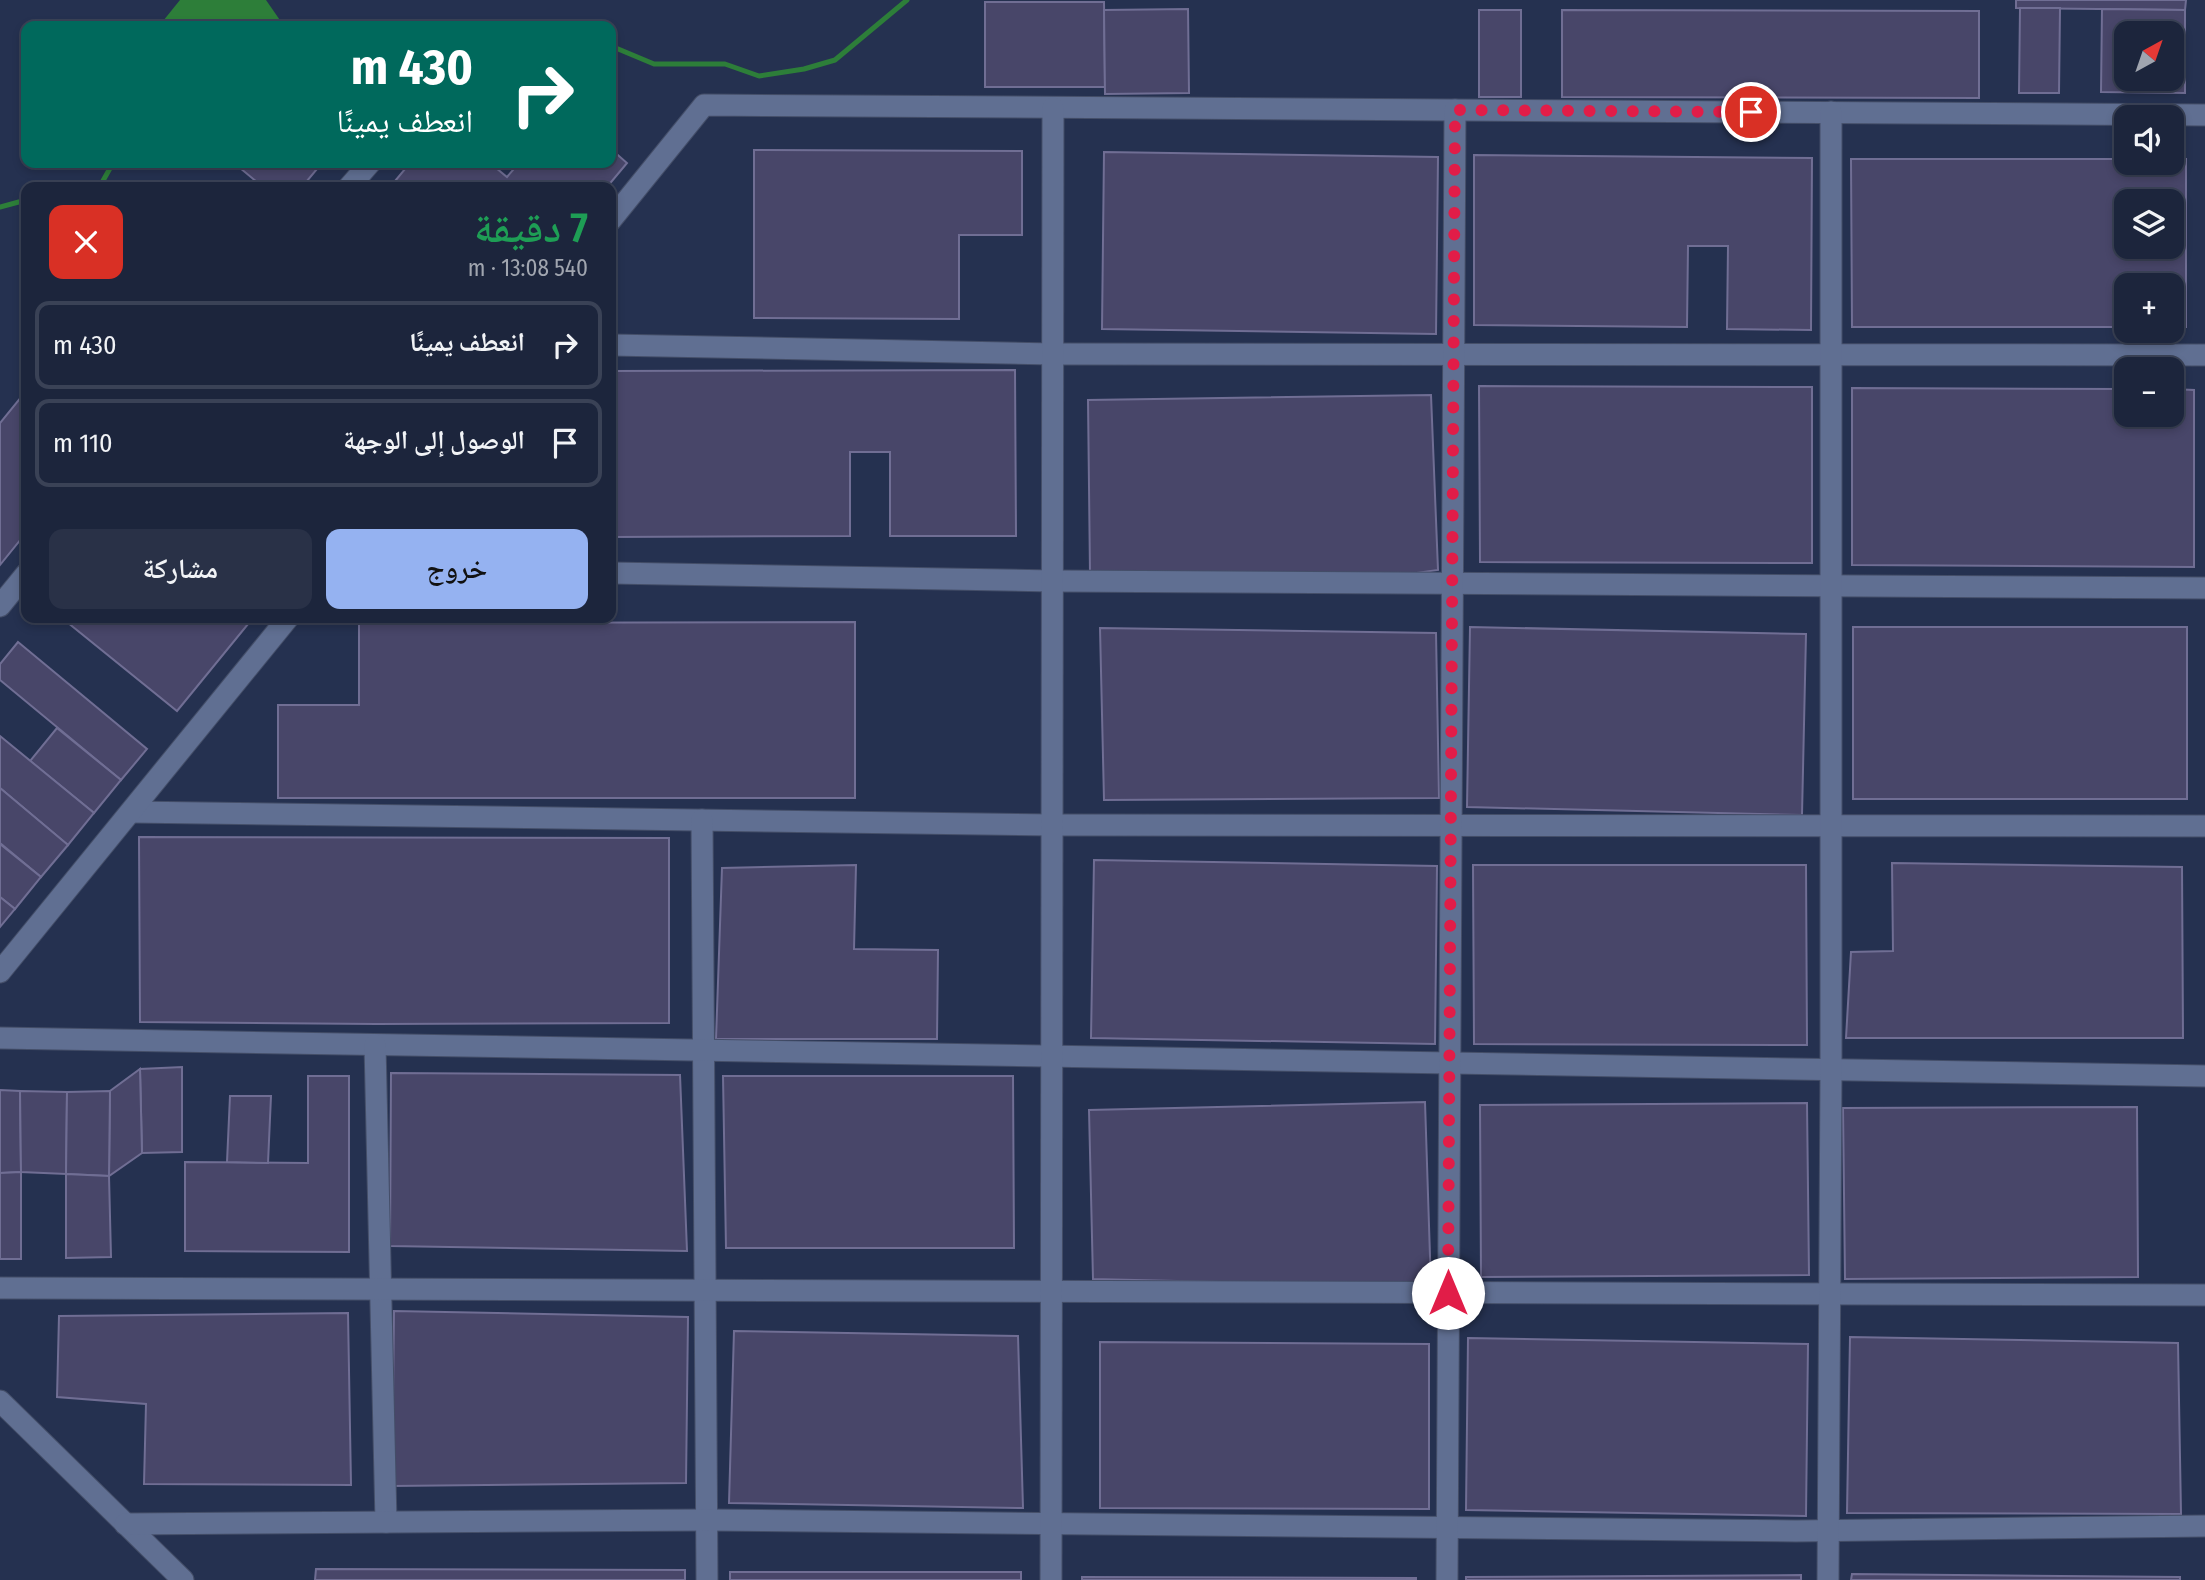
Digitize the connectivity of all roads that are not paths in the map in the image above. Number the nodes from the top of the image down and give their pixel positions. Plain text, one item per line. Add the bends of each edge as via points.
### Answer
1 (1054, 107) junction
2 (1455, 110) junction
3 (1832, 112) junction
4 (2205, 115) edge
5 (366, 168) edge
6 (353, 182) edge
7 (616, 214) edge
8 (616, 345) edge
9 (1053, 354) junction
10 (1453, 354) junction
11 (1831, 355) junction
12 (2205, 355) edge
13 (616, 573) edge
14 (21, 580) edge
15 (1053, 581) junction
16 (1452, 584) junction
17 (1831, 586) junction
18 (2205, 588) edge
19 (0, 606) edge
20 (284, 623) edge
21 (131, 812) junction
22 (702, 820) junction
23 (1052, 825) junction
24 (1451, 825) junction
25 (1831, 826) junction
26 (2205, 826) edge
27 (0, 972) edge
28 (0, 1038) edge
29 (375, 1045) junction
30 (703, 1050) junction
31 (1052, 1056) junction
32 (1449, 1063) junction
33 (1831, 1070) junction
34 (2205, 1076) edge
35 (0, 1288) edge
36 (381, 1289) junction
37 (705, 1290) junction
38 (1052, 1292) junction
39 (1448, 1293) junction
40 (1830, 1294) junction
41 (2205, 1295) edge
42 (0, 1401) edge
43 (706, 1520) junction
44 (386, 1522) junction
45 (1051, 1522) junction
46 (125, 1524) junction
47 (2205, 1525) edge
48 (1447, 1527) junction
49 (1828, 1530) junction
50 (183, 1580) edge
51 (707, 1580) edge
52 (1051, 1580) edge
53 (1447, 1580) edge
54 (1828, 1580) edge

1 - 2 lane
1 - 7 lane via 704,105
1 - 9 lane
2 - 3 lane
2 - 10 lane
3 - 4 lane
3 - 11 lane
5 - 6 lane
8 - 9 lane
9 - 10 lane
9 - 15 lane
10 - 11 lane
10 - 16 lane
11 - 12 lane
11 - 17 lane
13 - 15 lane
14 - 19 lane
15 - 16 lane
15 - 23 lane
16 - 17 lane
16 - 24 lane
17 - 18 lane
17 - 25 lane
20 - 21 lane
21 - 22 lane
21 - 27 lane
22 - 23 lane
22 - 30 lane
23 - 24 lane
23 - 31 lane
24 - 25 lane
24 - 32 lane
25 - 26 lane
25 - 33 lane
28 - 29 lane
29 - 30 lane
29 - 36 lane
30 - 31 lane
30 - 37 lane
31 - 32 lane
31 - 38 lane
32 - 33 lane
32 - 39 lane
33 - 34 lane
33 - 40 lane
35 - 36 lane
36 - 37 lane
36 - 44 lane
37 - 38 lane
37 - 43 lane
38 - 39 lane
38 - 45 lane
39 - 40 lane
39 - 48 lane
40 - 41 lane
40 - 49 lane
42 - 46 lane
43 - 44 lane
43 - 45 lane
43 - 51 lane
44 - 46 lane
45 - 48 lane
45 - 52 lane
46 - 50 lane
47 - 49 lane
48 - 49 lane
48 - 53 lane
49 - 54 lane

